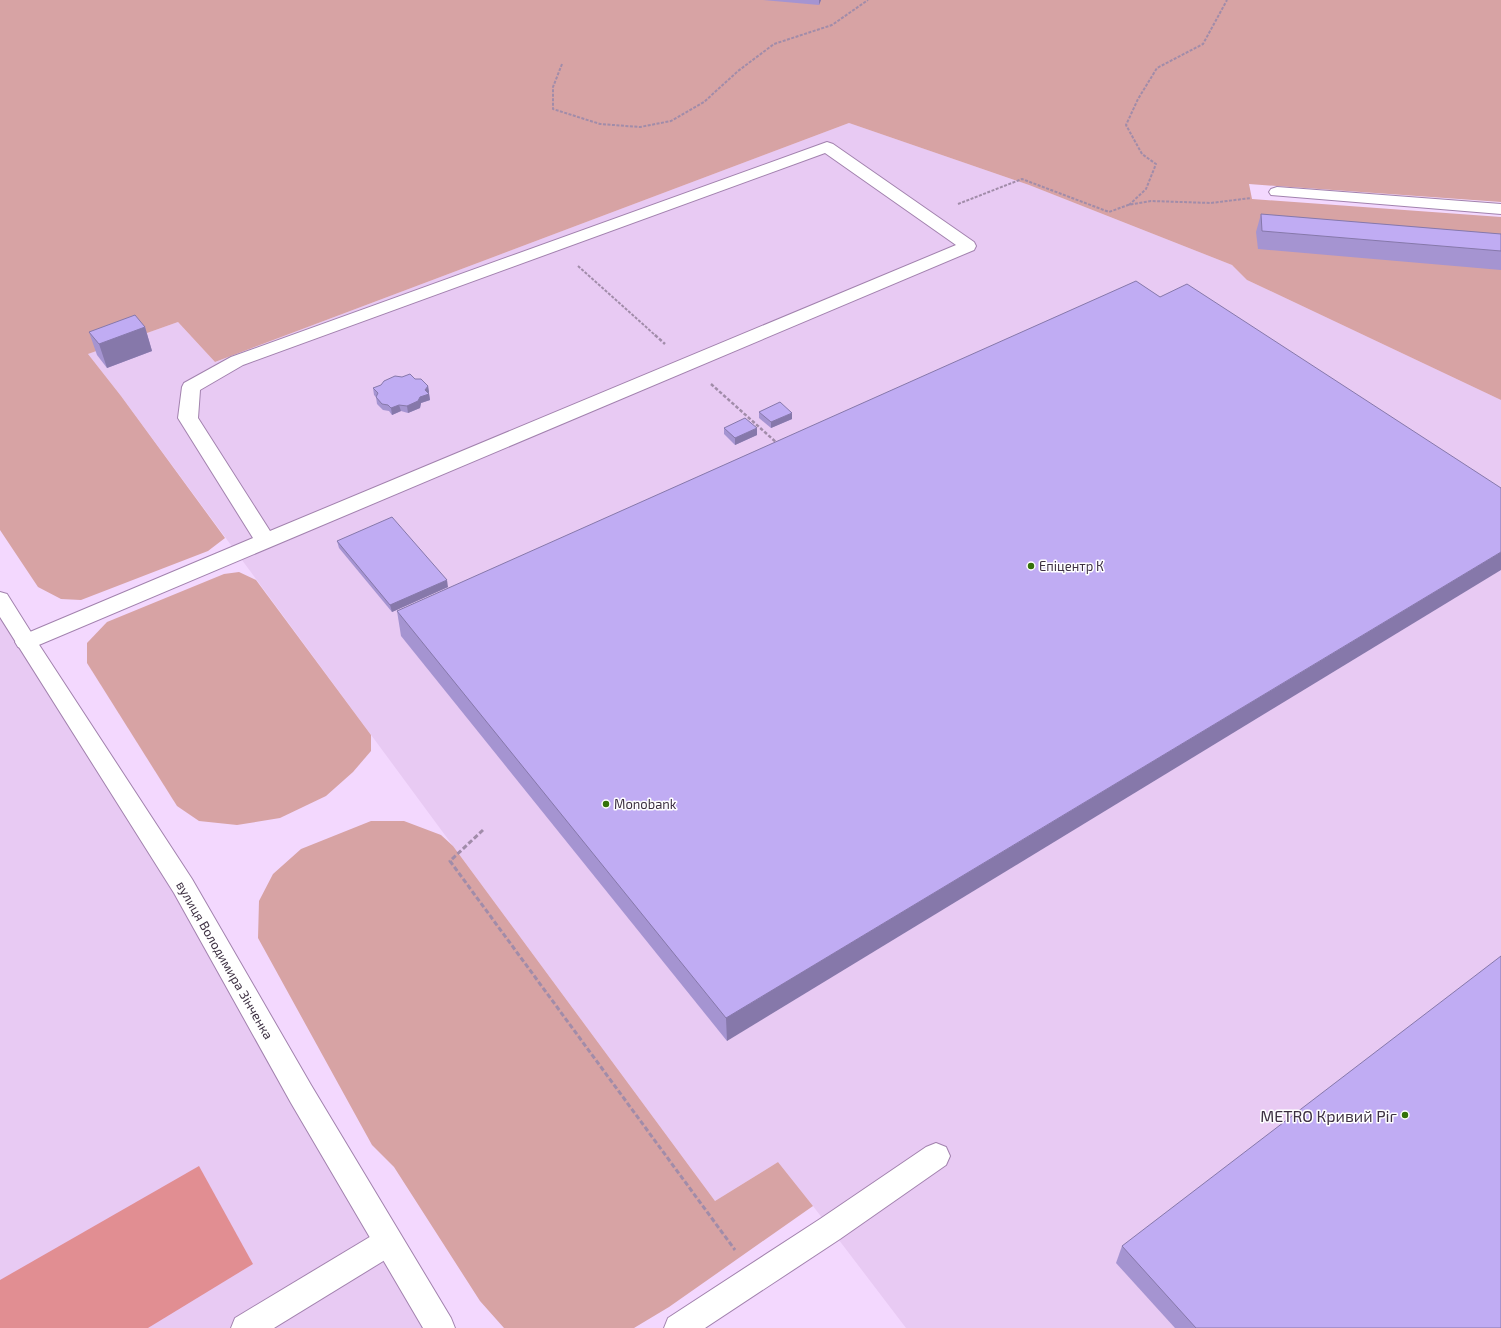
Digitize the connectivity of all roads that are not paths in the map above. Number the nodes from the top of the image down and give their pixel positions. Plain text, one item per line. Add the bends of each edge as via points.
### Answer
1 (1277, 192) road end
2 (1501, 209) edge
3 (265, 540) junction
4 (0, 598) edge
5 (26, 642) junction
6 (936, 1156) dead end
7 (388, 1242) junction
8 (246, 1328) edge
9 (440, 1328) edge
10 (679, 1328) edge

1 - 2 main road
3 - 3 main road via 968,246 827,147 237,361 191,387 188,418
3 - 5 main road
4 - 5 main road, вулиця Володимира Зінченка
5 - 7 main road, вулиця Володимира Зінченка via 183,886
6 - 10 main road
7 - 8 main road
7 - 9 main road, вулиця Володимира Зінченка

